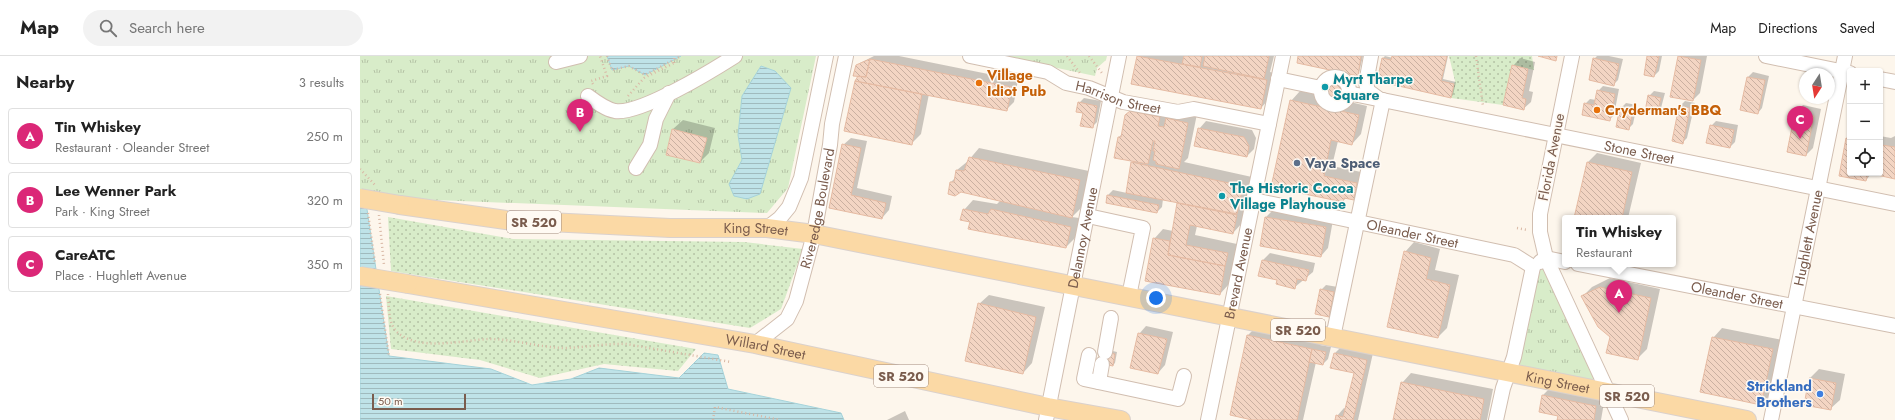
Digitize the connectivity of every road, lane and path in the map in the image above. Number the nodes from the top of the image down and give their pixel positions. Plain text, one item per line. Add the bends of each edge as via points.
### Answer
1 (580, 56) edge
2 (600, 56) edge
3 (607, 56) edge
4 (674, 56) edge
5 (681, 56) edge
6 (735, 56) edge
7 (826, 56) edge
8 (846, 56) edge
9 (970, 56) edge
10 (1067, 56) edge
11 (1089, 56) edge
12 (1119, 56) edge
13 (1283, 56) edge
14 (1371, 56) edge
15 (1476, 56) edge
16 (1572, 56) edge
17 (1766, 56) edge
18 (1845, 56) edge
19 (556, 62) dead end
20 (1846, 72) edge
21 (1084, 75) dead end
22 (1098, 78) dead end
23 (1278, 79) junction
24 (1883, 80) edge
25 (1895, 82) edge
26 (1321, 88) junction
27 (592, 92) joint
28 (670, 93) junction
29 (1348, 93) junction
30 (1111, 97) junction
31 (624, 100) dead end
32 (1383, 100) junction
33 (1483, 106) dead end
34 (1269, 124) junction
35 (1556, 135) junction
36 (636, 168) dead end
37 (1818, 188) junction
38 (360, 198) edge
39 (1254, 200) junction
40 (1895, 204) edge
41 (1088, 216) junction
42 (1356, 222) junction
43 (767, 228) junction
44 (1517, 228) dead end
45 (1530, 231) dead end
46 (814, 234) junction
47 (1546, 258) junction
48 (1562, 261) edge
49 (1533, 267) junction
50 (1594, 267) edge
51 (360, 276) edge
52 (1074, 285) junction
53 (1129, 296) junction
54 (1794, 305) junction
55 (1229, 316) junction
56 (1111, 318) dead end
57 (1895, 326) edge
58 (1333, 337) junction
59 (755, 344) junction
60 (1089, 355) dead end
61 (1508, 372) junction
62 (1184, 376) dead end
63 (1099, 382) junction
64 (1607, 392) junction
65 (1047, 414) edge
66 (713, 420) edge
67 (780, 420) edge
68 (1121, 420) edge
69 (1208, 420) edge
70 (1496, 420) edge
71 (1620, 420) edge
72 (1747, 420) edge
73 (1771, 420) edge

1 - 19 street
2 - 27 path via 607,76 591,81
3 - 5 path via 612,70 629,66 645,75
4 - 31 path, bridge via 674,63 644,78
6 - 28 street via 704,76
7 - 43 street, Riveredge Boulevard via 801,178 790,207
8 - 46 street, Riveredge Boulevard
9 - 30 street, Harrison Street via 1048,72 1066,83 1089,88
10 - 21 path
11 - 22 path via 1104,76
12 - 30 street, Delannoy Avenue
13 - 23 street, Brevard Avenue
14 - 32 street via 1366,83 1368,91 1374,97
15 - 33 path
16 - 35 street, Florida Avenue
17 - 20 street
18 - 20 street, Hughlett Avenue
20 - 37 street, Hughlett Avenue
23 - 26 street
23 - 34 street, Brevard Avenue
24 - 25 street
26 - 29 street via 1326,80 1339,78 1346,83
26 - 29 street via 1325,100 1333,104 1341,103
27 - 28 street via 599,105 616,111 635,108
28 - 36 street via 656,119 650,144
29 - 32 street
30 - 34 street, Harrison Street via 1123,102 1178,112 1194,109
30 - 41 street, Delannoy Avenue
32 - 35 street, Stone Street
32 - 42 street
34 - 39 street, Brevard Avenue
35 - 37 street, Stone Street
35 - 47 street, Florida Avenue via 1540,214 1540,232
37 - 40 street, Stone Street
37 - 54 street, Hughlett Avenue
38 - 43 main road, King Street / SR 520, bridge via 506,220 670,228
39 - 42 street, Oleander Street
39 - 55 street, Brevard Avenue
41 - 52 street, Delannoy Avenue
41 - 53 street via 1143,228
42 - 49 street, Oleander Street via 1514,255
42 - 58 street
43 - 46 main road, King Street / SR 520
44 - 45 path
46 - 52 main road, King Street / SR 520
46 - 59 street, Riveredge Boulevard via 796,301 787,319
47 - 48 street
47 - 49 street
47 - 64 street, Florida Avenue
49 - 61 street via 1514,357
50 - 54 street, Oleander Street
51 - 59 main road, Willard Street / SR 520, bridge
52 - 53 main road, King Street / SR 520
52 - 65 street, Delannoy Avenue
53 - 55 main road, SR 520
54 - 57 street, Oleander Street
54 - 73 street, Hughlett Avenue
55 - 58 main road, SR 520
55 - 69 street, Brevard Avenue
56 - 63 street
58 - 61 main road, King Street / SR 520
59 - 65 main road, Willard Street / SR 520
60 - 63 street via 1084,379
61 - 64 main road, King Street / SR 520
61 - 70 street
62 - 63 street via 1178,399
64 - 71 street, Florida Avenue
64 - 72 main road, King Street / SR 520
65 - 68 main road, Willard Street / SR 520
66 - 67 path via 715,407

